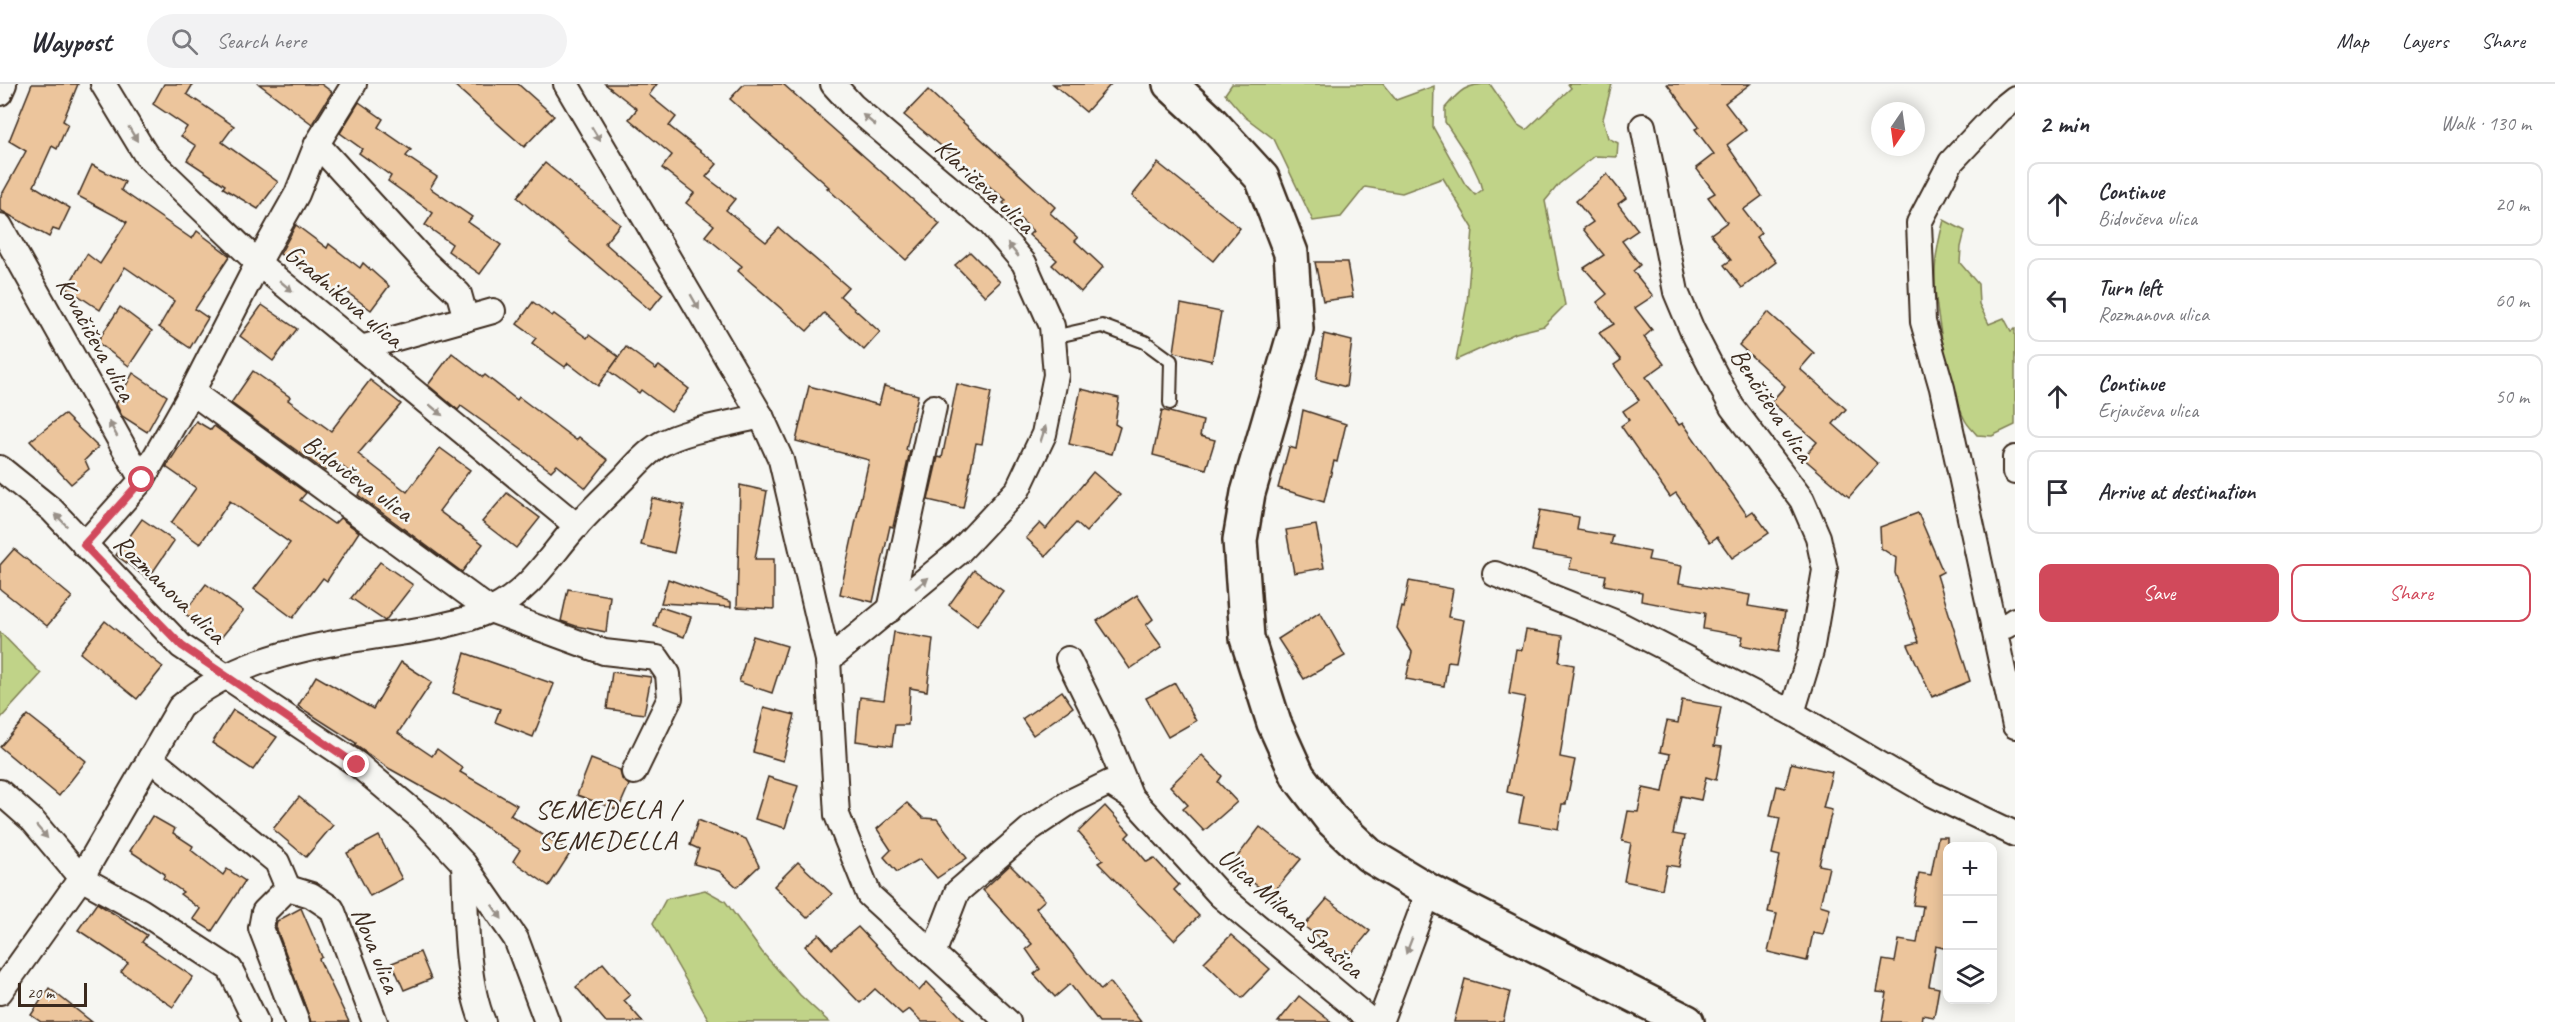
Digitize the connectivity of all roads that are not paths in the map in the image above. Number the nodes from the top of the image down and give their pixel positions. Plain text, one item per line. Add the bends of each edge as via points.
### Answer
1 (4, 84) edge
2 (103, 84) edge
3 (354, 84) edge
4 (566, 84) edge
5 (833, 84) edge
6 (1170, 84) edge
7 (0, 93) edge
8 (2015, 98) edge
9 (1643, 126) dead end
10 (318, 144) junction
11 (0, 226) edge
12 (258, 263) junction
13 (493, 311) dead end
14 (466, 319) junction
15 (1053, 337) junction
16 (361, 348) junction
17 (192, 392) junction
18 (1170, 404) dead end
19 (934, 407) dead end
20 (761, 416) junction
21 (2015, 458) edge
22 (0, 468) edge
23 (2015, 472) edge
24 (142, 480) junction
25 (577, 526) junction
26 (84, 545) junction
27 (1495, 574) dead end
28 (490, 610) junction
29 (890, 610) junction
30 (2004, 623) edge
31 (1068, 659) dead end
32 (828, 660) junction
33 (224, 676) junction
34 (1792, 713) junction
35 (2015, 726) edge
36 (150, 758) junction
37 (634, 772) dead end
38 (0, 792) edge
39 (1131, 797) junction
40 (2015, 834) edge
41 (464, 864) junction
42 (81, 878) junction
43 (288, 888) junction
44 (1429, 891) junction
45 (933, 954) junction
46 (0, 992) edge
47 (477, 1019) edge
48 (256, 1022) edge
49 (297, 1022) edge
50 (375, 1022) edge
51 (547, 1022) edge
52 (1008, 1022) edge
53 (1372, 1022) edge
54 (1380, 1022) edge
55 (1687, 1022) edge

1 - 7 street
2 -> 12 street, Gradnikova ulica via 146,155
3 - 10 street
4 -> 20 street
15 -> 5 street, Klaričeva ulica via 1052,326 1024,263 989,222 853,106
6 - 44 street via 1262,178 1291,253 1296,329 1248,493 1240,540 1247,638 1260,683 1298,776 1331,819 1369,855
8 - 30 street via 1951,162 1919,223 1923,322
9 - 34 street, Benčičeva ulica via 1676,292 1692,330 1732,407 1802,500 1818,537 1825,570 1810,651
10 - 12 street via 297,194
10 - 14 street via 459,294
24 -> 11 street, Kovačičeva ulica
12 -> 16 street, Gradnikova ulica
12 - 17 street
13 - 14 street
14 - 16 street
15 - 18 lane via 1102,326 1145,342 1172,361
29 -> 15 street, Klaričeva ulica via 959,552 1018,489 1044,434 1056,375
16 -> 25 street, Gradnikova ulica
17 - 24 street
17 - 28 street, Bidovčeva ulica
19 - 29 street
20 - 25 street via 660,445
20 - 32 street via 781,460
21 - 23 street
26 -> 22 street, Rozmanova ulica via 52,510
24 - 26 street
25 - 28 street via 535,577 512,599
26 - 33 street, Rozmanova ulica via 182,646
27 - 34 street via 1619,624
28 - 33 street via 434,628 298,651
28 - 37 street, Bidovčeva ulica via 604,651 657,658 668,674 670,698
29 - 32 street, Klaričeva ulica
30 - 35 street
31 - 39 street, Ulica Milana Spašica
32 - 45 street via 837,814 869,895
33 - 36 street via 180,707
33 - 41 street, Rozmanova ulica via 357,765 421,818
34 - 40 street via 1931,794
36 - 42 street
36 - 43 street via 277,862
38 -> 42 street via 33,821
39 - 45 street via 1109,783 1070,802 1031,828 957,892
39 - 53 street, Ulica Milana Spašica via 1220,895
41 - 47 street
41 -> 51 street, Rozmanova ulica via 516,939
42 - 46 street
42 - 48 street via 141,911 230,969
43 - 49 street via 264,912 261,928
43 - 50 street, Nova ulica via 311,895 332,909
44 -> 54 street
44 - 55 street
45 - 52 street

